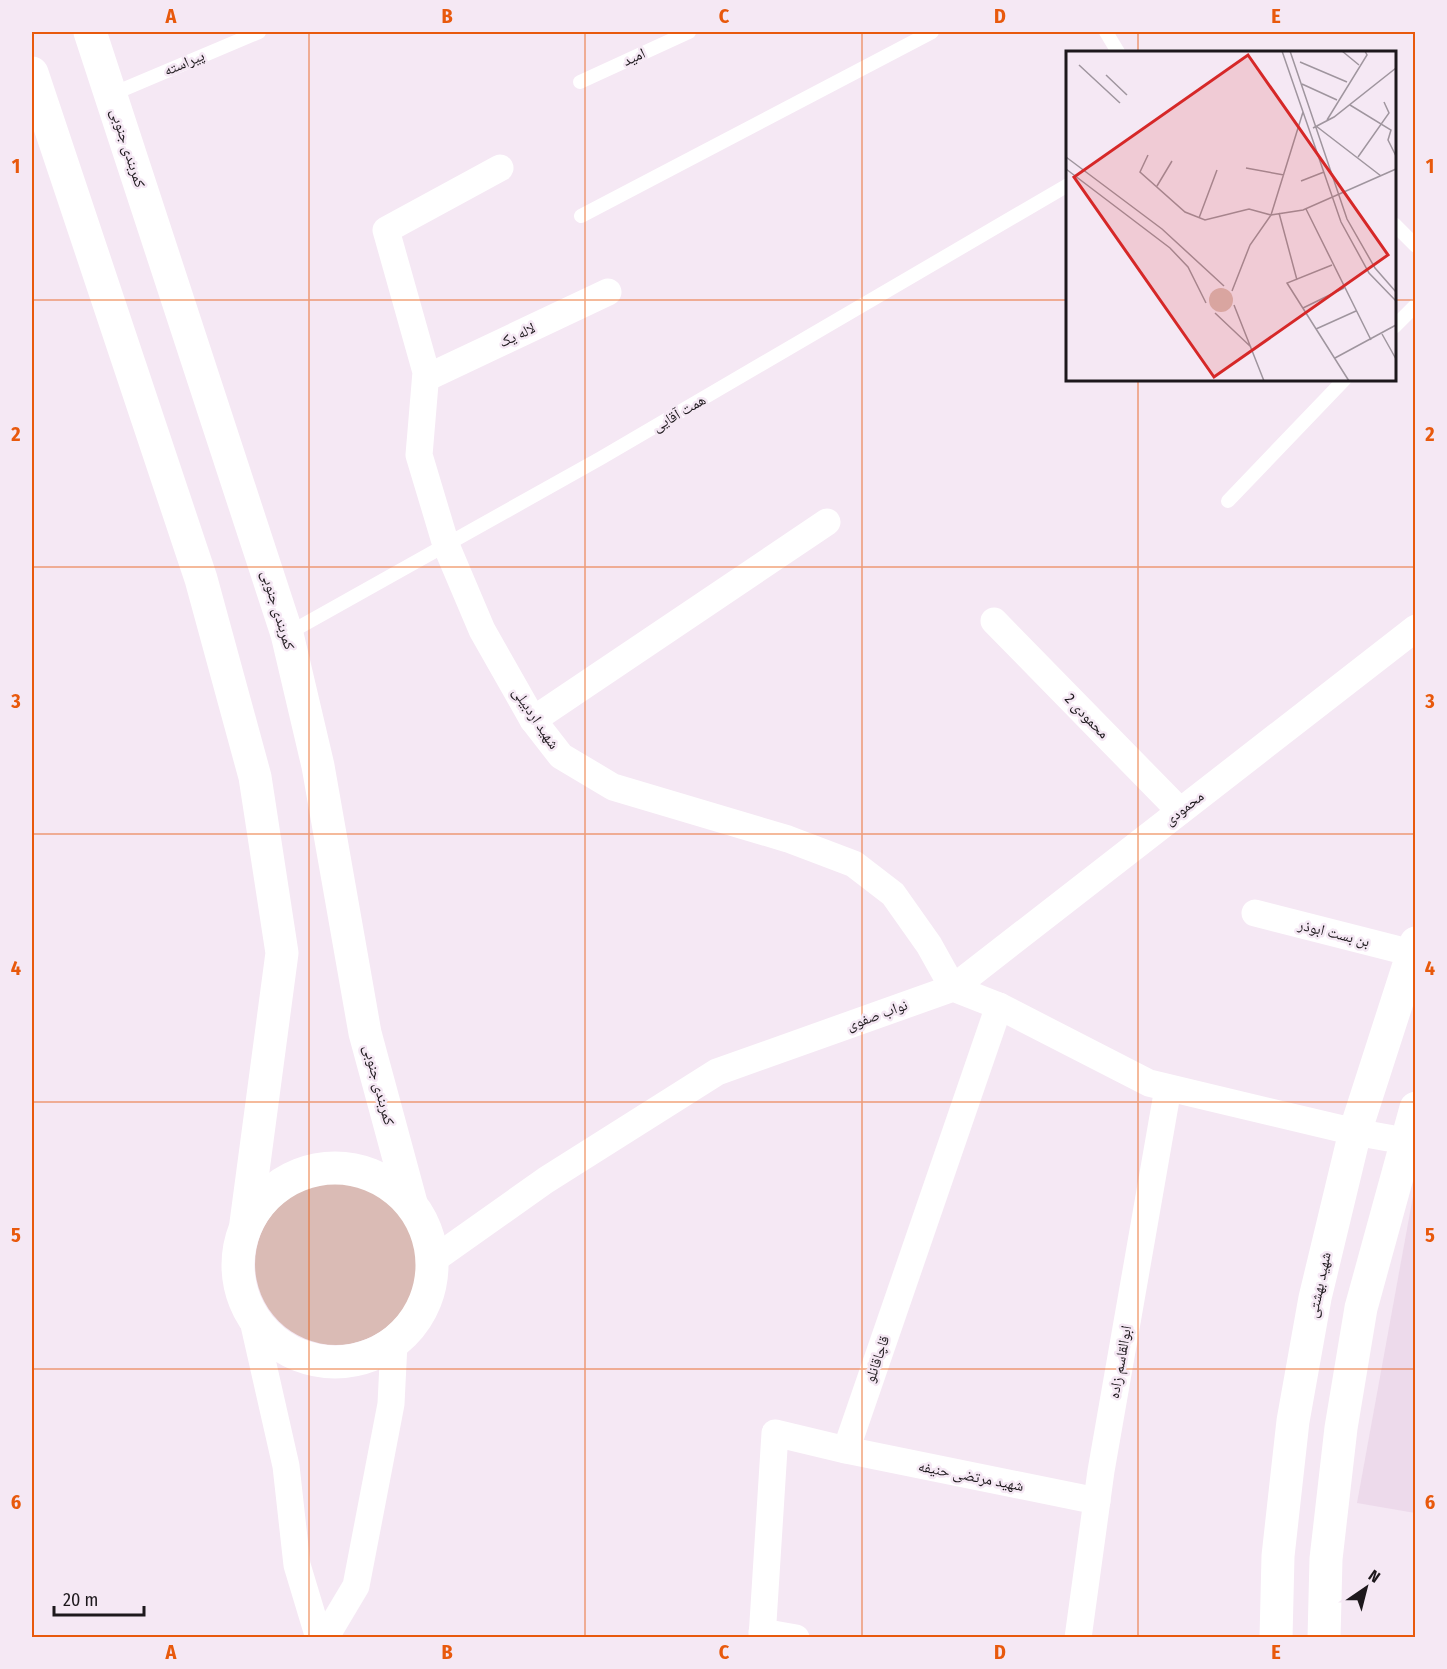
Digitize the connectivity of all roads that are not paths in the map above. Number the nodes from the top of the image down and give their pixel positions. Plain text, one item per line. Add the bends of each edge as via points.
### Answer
1 (90, 32) edge
2 (259, 32) edge
3 (689, 32) edge
4 (932, 32) edge
5 (1106, 32) edge
6 (1117, 51) edge
7 (32, 73) edge
8 (580, 82) dead end
9 (110, 95) junction
10 (500, 168) dead end
11 (1066, 186) edge
12 (580, 216) dead end
13 (1396, 225) edge
14 (1416, 246) edge
15 (608, 292) dead end
16 (1416, 305) edge
17 (1396, 326) edge
18 (426, 378) junction
19 (1343, 381) edge
20 (1228, 501) dead end
21 (827, 522) dead end
22 (446, 545) junction
23 (994, 621) dead end
24 (1416, 628) edge
25 (287, 634) junction
26 (533, 720) junction
27 (1180, 811) junction
28 (1255, 913) dead end
29 (1414, 948) edge
30 (953, 988) junction
31 (999, 1006) junction
32 (1168, 1088) junction
33 (1416, 1108) edge
34 (1355, 1132) junction
35 (1411, 1142) edge
36 (411, 1203) junction
37 (246, 1223) junction
38 (433, 1260) junction
39 (252, 1316) junction
40 (394, 1343) junction
41 (846, 1450) junction
42 (1097, 1501) junction
43 (762, 1635) edge
44 (319, 1638) edge
45 (325, 1638) edge
46 (796, 1638) edge
47 (1078, 1638) edge
48 (1276, 1638) edge
49 (1324, 1638) edge

1 - 9 main road, کمربندی جنوبی
2 - 9 lane, پیراسته
3 - 8 lane, امید
4 - 12 lane
5 - 6 lane
7 - 37 main road via 201,579 255,777 282,953
9 - 25 main road, کمربندی جنوبی
10 - 18 street, شهید اردبیلی via 386,230
11 - 22 lane, همت آقایی
13 - 14 lane
15 - 18 street, لاله یک
16 - 17 lane
18 - 22 street, شهید اردبیلی via 420,455
19 - 20 lane
21 - 26 street
22 - 25 lane, همت آقایی
22 - 26 street, شهید اردبیلی via 482,630
23 - 27 street, محمودی 2
24 - 27 street, محمودی
25 - 36 main road, کمربندی جنوبی via 318,766 365,1033
26 - 30 street, شهید اردبیلی via 561,756 613,787 788,839 854,864 893,894
27 - 30 street, محمودی
28 - 29 street, بن بست ابوذر
29 - 34 main road, شهید بهشتی
30 - 31 street
30 - 38 street, نواب صفوی via 717,1072 546,1180
31 - 32 street via 1149,1083
31 - 41 street, قاچاقانلو
32 - 34 street
32 - 42 street, ابوالقاسم زاده
33 - 35 main road
34 - 35 street
34 - 48 main road, شهید بهشتی via 1315,1298 1293,1421 1278,1556
35 - 49 main road via 1361,1308 1341,1428 1326,1559
36 - 37 main road via 386,1181 356,1169 323,1168 292,1177 265,1196
36 - 38 main road via 426,1230
37 - 39 main road via 238,1254 239,1276
38 - 40 main road via 430,1290 416,1320
39 - 40 main road via 274,1340 302,1356 334,1362 366,1358
39 - 44 street via 286,1466 297,1565
40 - 45 street via 391,1404 356,1586
41 - 42 street, شهید مرتضی حنیفه
41 - 43 street via 775,1433
42 - 47 street, ابوالقاسم زاده
43 - 46 street

